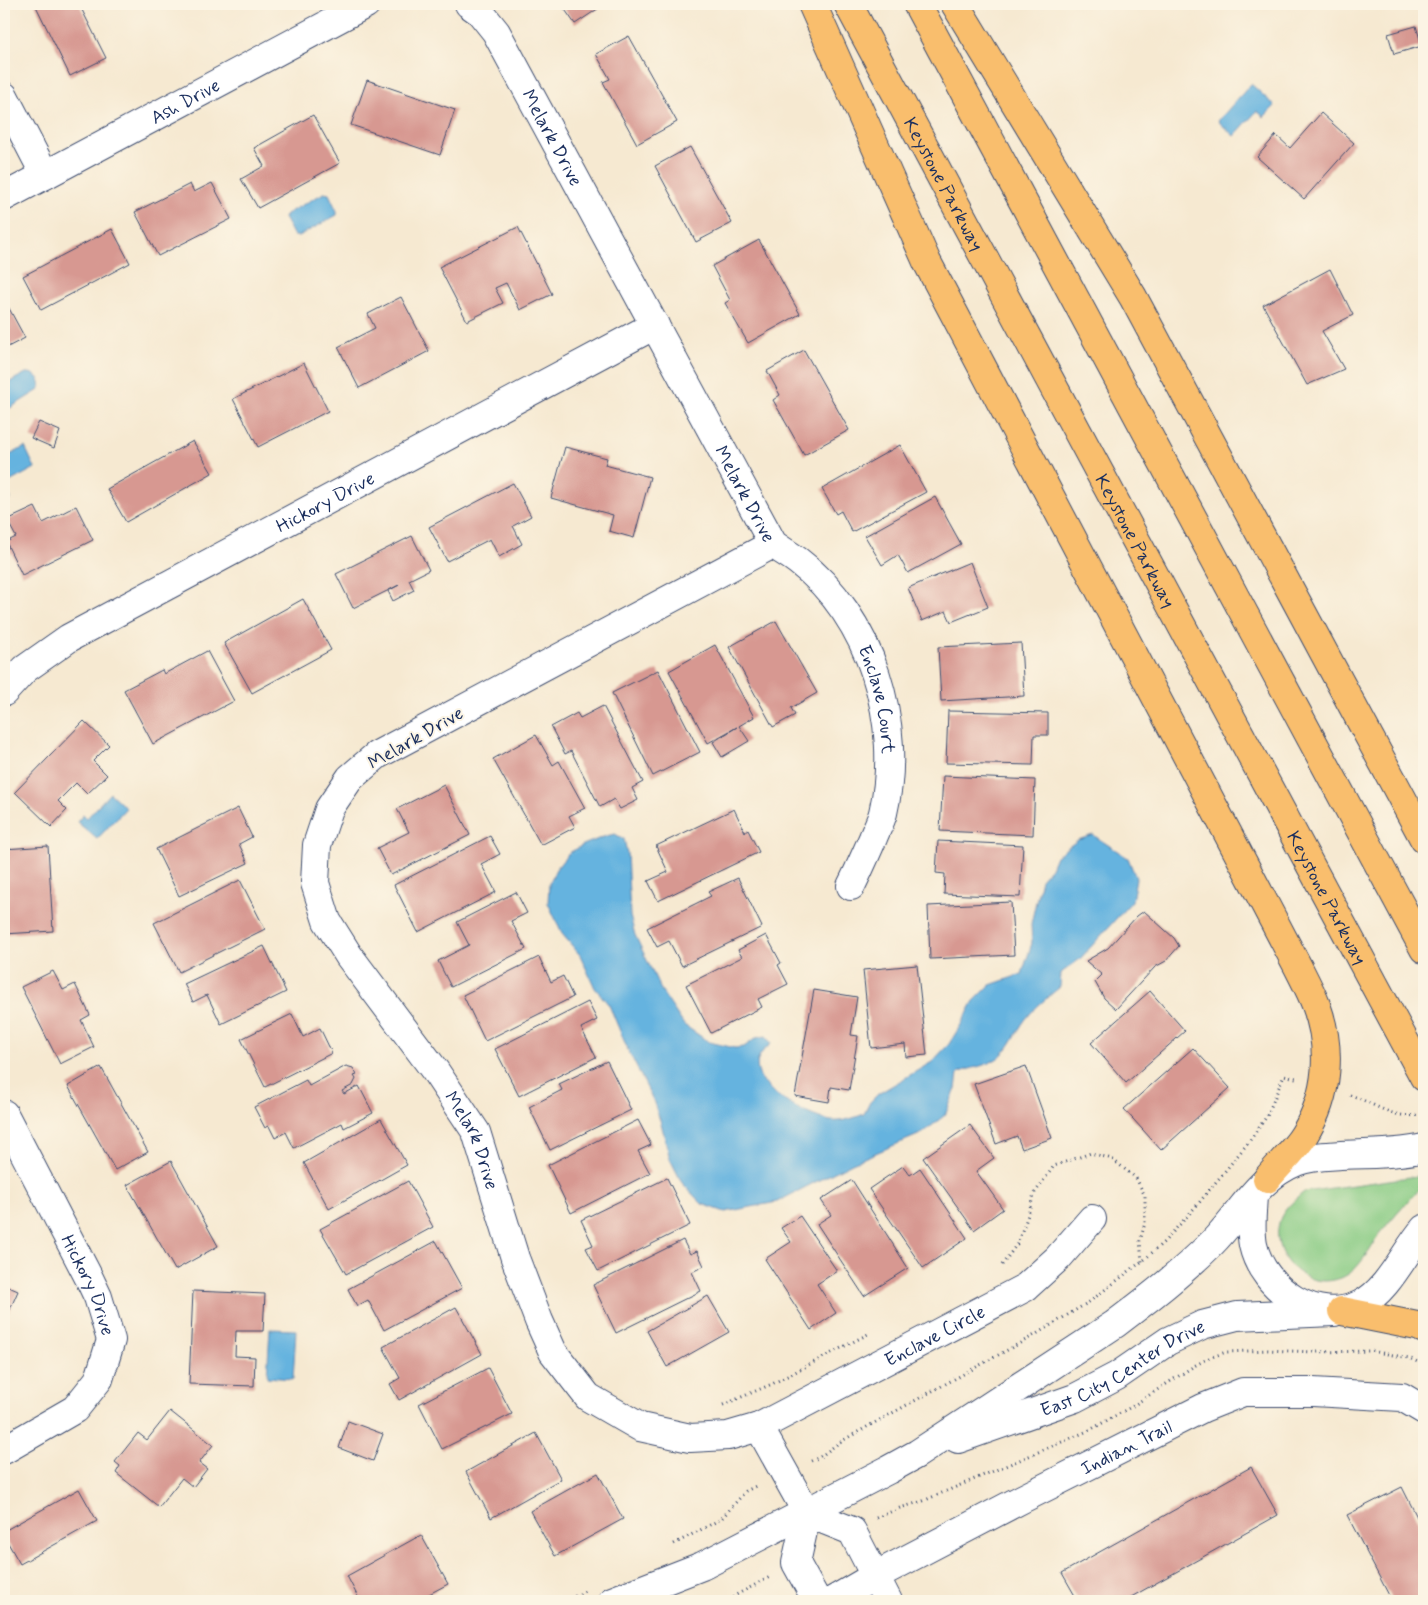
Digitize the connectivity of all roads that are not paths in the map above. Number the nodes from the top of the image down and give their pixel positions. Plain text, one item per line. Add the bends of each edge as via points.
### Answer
1 (366, 4) edge
2 (469, 4) edge
3 (812, 4) edge
4 (848, 4) edge
5 (917, 4) edge
6 (955, 4) edge
7 (4, 96) edge
8 (45, 174) junction
9 (4, 197) edge
10 (655, 325) junction
11 (773, 544) junction
12 (4, 692) edge
13 (1424, 839) edge
14 (852, 886) dead end
15 (1424, 950) edge
16 (1424, 1078) edge
17 (4, 1114) edge
18 (1424, 1148) edge
19 (1260, 1187) junction
20 (1092, 1219) dead end
21 (1424, 1229) edge
22 (1338, 1311) junction
23 (1424, 1328) edge
24 (1424, 1410) edge
25 (759, 1427) junction
26 (4, 1450) edge
27 (917, 1454) junction
28 (807, 1512) junction
29 (702, 1566) junction
30 (875, 1576) junction
31 (602, 1594) edge
32 (841, 1596) edge
33 (653, 1601) edge
34 (817, 1601) edge
35 (888, 1601) edge

1 - 8 street, Ash Drive
2 - 10 street, Melark Drive via 496,32
3 - 19 highway via 927,262 1316,1004 1326,1051 1319,1104 1304,1135
4 - 16 highway, Keystone Parkway
5 - 15 highway
6 - 13 highway via 1133,296
7 - 8 street
8 - 9 street, Ash Drive
10 - 11 street, Melark Drive
10 - 12 street, Hickory Drive via 69,638 25,669
11 - 14 street, Enclave Court via 799,561 825,586 846,614 878,676 887,715 889,765 883,814
11 - 25 street, Melark Drive via 377,755 350,778 329,809 317,846 315,883 327,921 349,956 436,1072 476,1132 515,1258 539,1321 553,1352 588,1397 640,1427 690,1438 728,1436
17 - 26 street, Hickory Drive via 98,1297 111,1340 98,1379 75,1409
18 - 19 street, East City Center Drive via 1311,1157 1296,1161
19 - 22 street via 1251,1226 1259,1262 1294,1301
19 - 27 street, East City Center Drive via 1212,1243 1141,1304
20 - 25 street, Enclave Circle via 1058,1258 1026,1287
21 - 22 street, East City Center Drive via 1376,1294 1362,1304
22 - 23 highway
22 - 27 street, East City Center Drive via 1237,1316 1202,1325 1168,1341 1117,1376 1075,1398
24 - 30 street, Indian Trail via 1402,1397 1243,1392 1203,1408
25 - 28 street
27 - 28 street, East City Center Drive
28 - 29 street, East City Center Drive
28 - 30 street via 852,1531
28 - 34 street via 796,1563
29 - 31 street, East City Center Drive
29 - 33 street, East City Center Drive
30 - 32 street, Indian Trail
30 - 35 street

